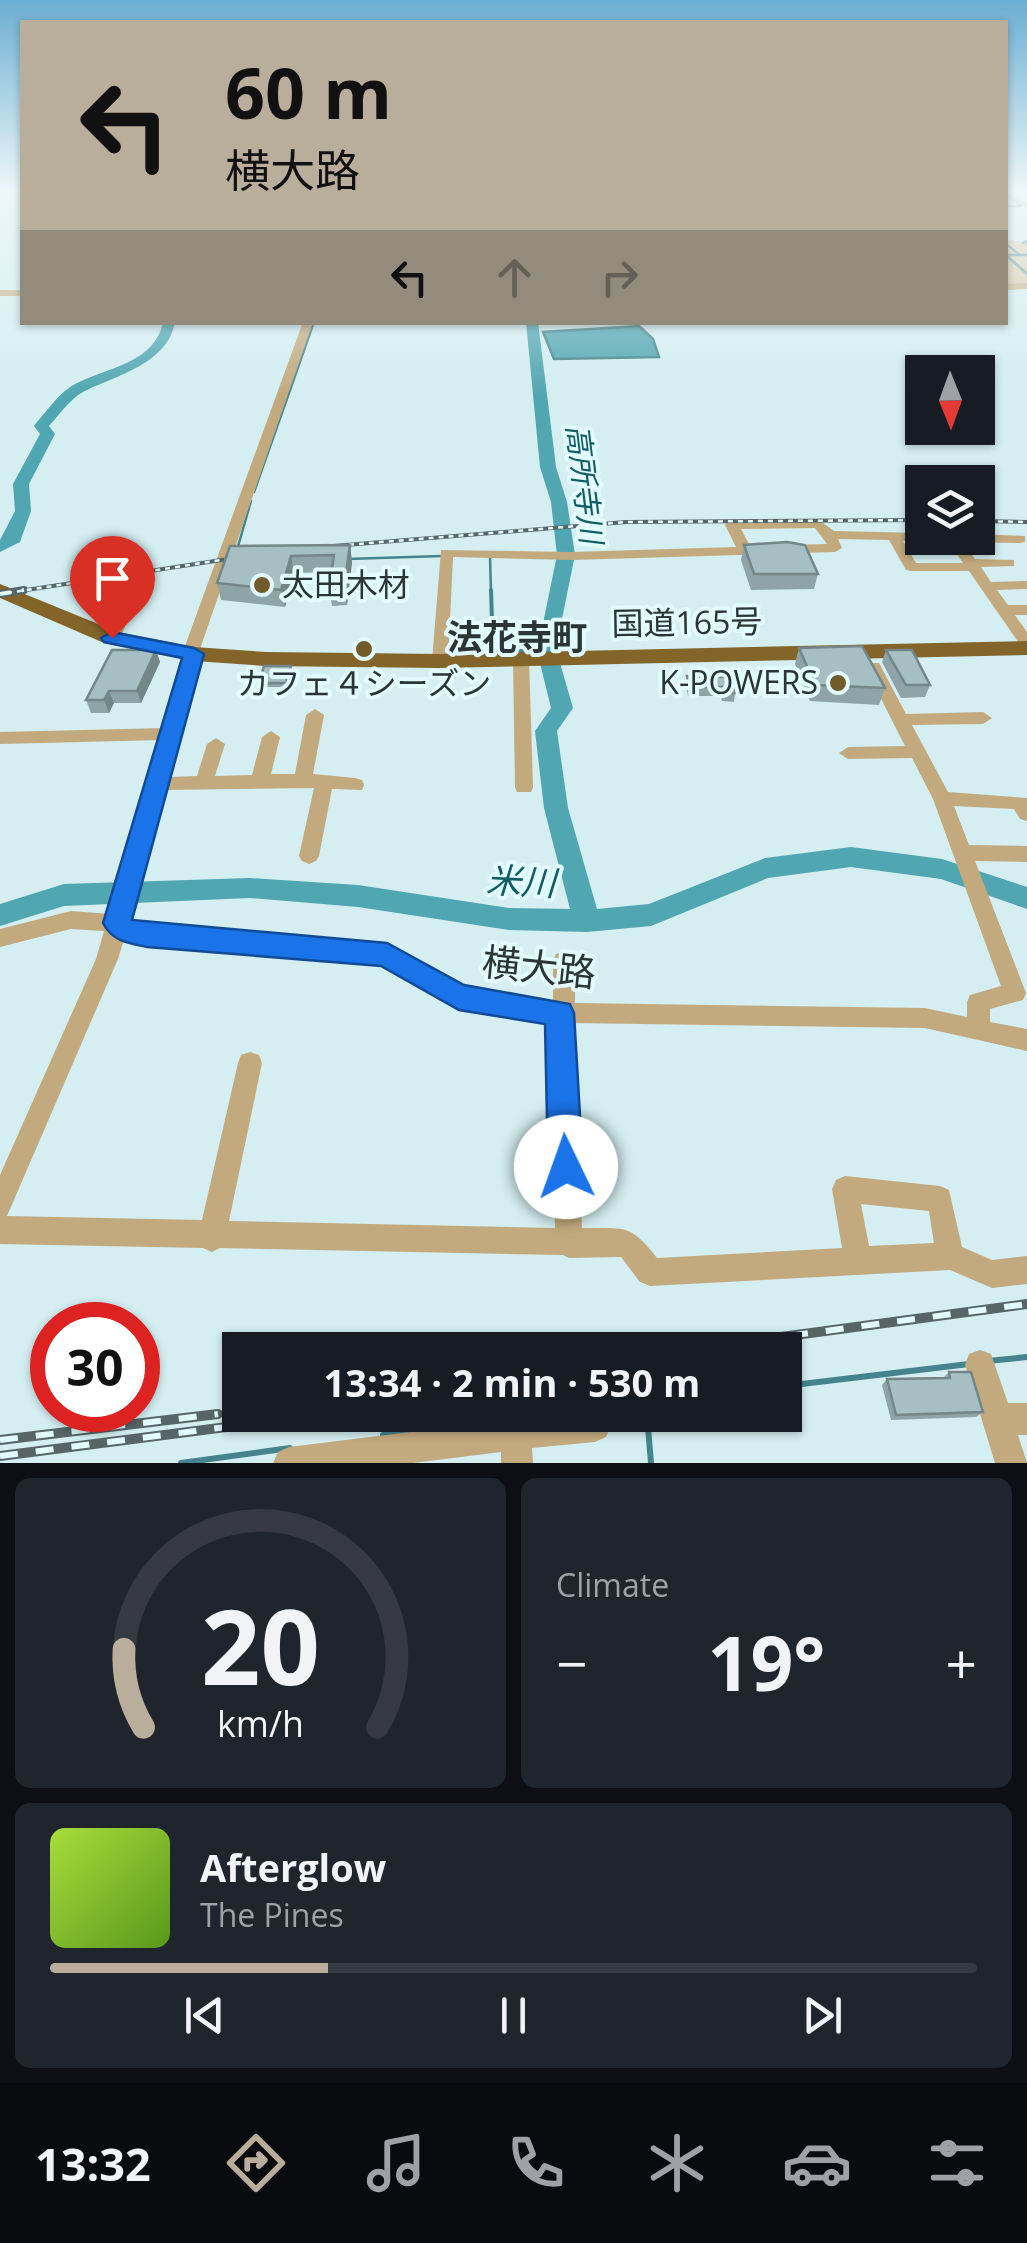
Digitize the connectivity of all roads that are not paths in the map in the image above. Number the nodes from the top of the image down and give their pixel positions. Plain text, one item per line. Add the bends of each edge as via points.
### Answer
1 (307, 325) edge
2 (830, 535) junction
3 (895, 538) junction
4 (905, 538) edge
5 (995, 539) edge
6 (1020, 539) dead end
7 (744, 549) junction
8 (966, 555) edge
9 (1009, 563) dead end
10 (973, 565) junction
11 (1027, 585) edge
12 (136, 586) dead end
13 (988, 586) junction
14 (0, 590) edge
15 (1004, 610) junction
16 (1027, 610) edge
17 (112, 638) junction
18 (1027, 646) edge
19 (865, 653) junction
20 (194, 654) junction
21 (522, 659) junction
22 (440, 661) junction
23 (315, 716) dead end
24 (983, 718) dead end
25 (902, 720) junction
26 (173, 734) junction
27 (270, 737) dead end
28 (0, 738) edge
29 (216, 744) dead end
30 (918, 752) junction
31 (848, 753) dead end
32 (260, 781) junction
33 (313, 781) junction
34 (204, 782) junction
35 (157, 784) junction
36 (354, 785) dead end
37 (524, 788) dead end
38 (942, 799) junction
39 (1027, 814) edge
40 (1027, 854) edge
41 (309, 856) dead end
42 (966, 859) junction
43 (119, 914) junction
44 (0, 938) edge
45 (564, 961) dead end
46 (562, 1013) junction
47 (979, 1027) junction
48 (1027, 1040) edge
49 (250, 1063) dead end
50 (0, 1206) edge
51 (0, 1230) edge
52 (212, 1238) junction
53 (568, 1244) junction
54 (950, 1256) junction
55 (858, 1262) junction
56 (1027, 1270) edge
57 (980, 1365) dead end
58 (1012, 1419) edge
59 (574, 1432) edge
60 (516, 1449) edge
61 (413, 1455) edge
62 (289, 1463) edge
63 (1011, 1463) edge

1 - 20 street via 246,486
2 - 3 street
2 - 7 street via 835,548
2 - 7 street via 819,524 732,525
3 - 4 street
3 - 10 street via 911,567
5 - 6 street
7 - 22 street via 446,553
8 - 10 street
9 - 10 street
10 - 13 street
11 - 13 street
12 - 17 street
13 - 15 street
14 - 17 highway, 国道165号
15 - 16 street
15 - 18 street
17 - 20 highway, 国道165号
18 - 19 highway, 国道165号
19 - 21 highway, 国道165号
19 - 25 street
20 - 22 highway, 国道165号
20 - 26 street
21 - 22 highway, 国道165号
21 - 37 street
23 - 33 street
24 - 25 street
25 - 30 street
26 - 28 street
26 - 35 street
27 - 32 street
29 - 34 street
30 - 31 street
30 - 38 street
32 - 33 street
32 - 34 street
33 - 36 street
33 - 41 street
34 - 35 street
35 - 43 street
38 - 39 street via 1020,802
38 - 42 street
40 - 42 street
42 - 47 street via 1015,993 978,1002
43 - 44 street, 横大路
43 - 46 street, 横大路 via 124,930 147,936 387,955 459,997
43 - 50 street via 64,1067
45 - 46 street
46 - 47 street, 横大路 via 925,1018
46 - 53 street
47 - 48 street, 横大路
49 - 52 street
51 - 52 street
52 - 53 street
53 - 55 street via 628,1243 650,1272
54 - 55 street
54 - 55 street via 940,1199 845,1189
54 - 56 street via 992,1274
57 - 58 street
58 - 63 street
59 - 60 street
60 - 61 street
61 - 62 street

